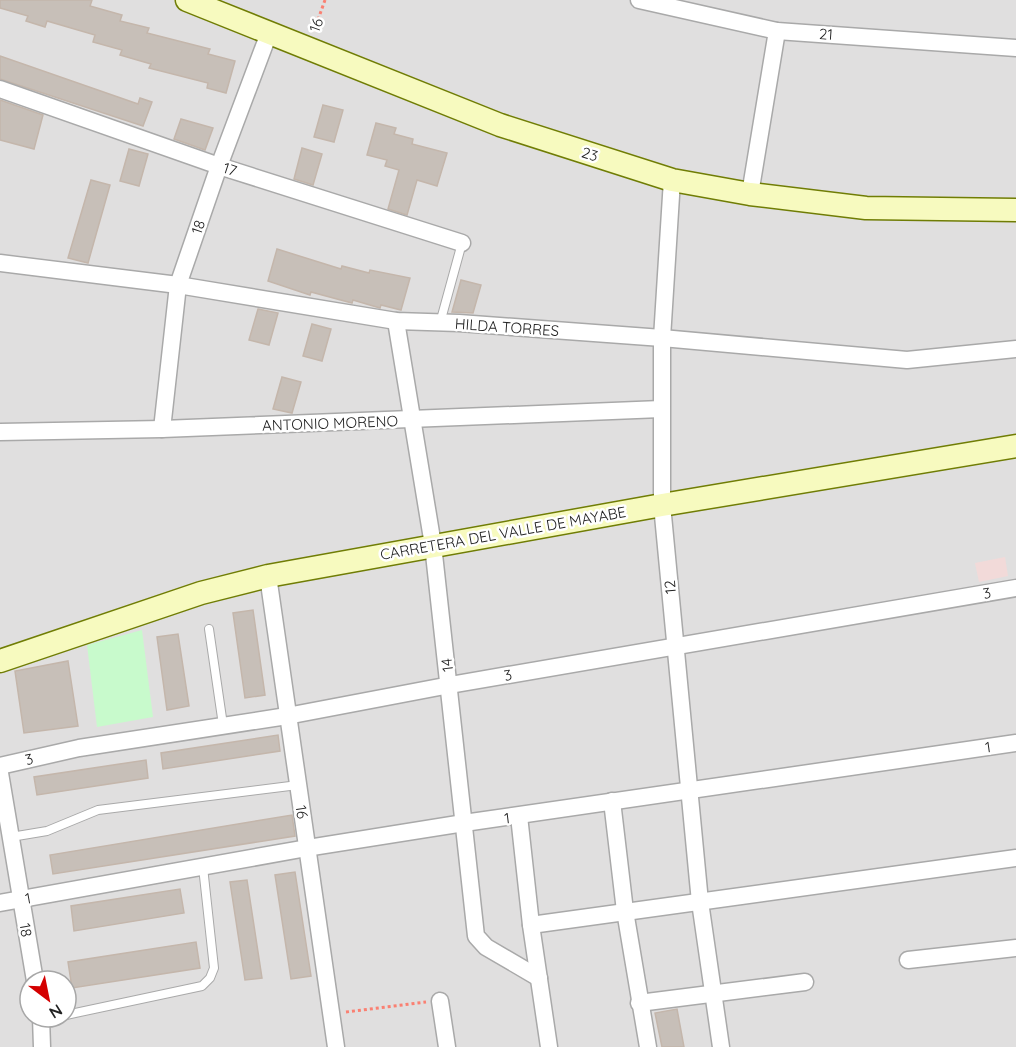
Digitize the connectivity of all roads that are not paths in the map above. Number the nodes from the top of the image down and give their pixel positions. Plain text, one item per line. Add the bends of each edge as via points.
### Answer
1 (187, 0) edge
2 (639, 0) edge
3 (777, 31) junction
4 (268, 33) junction
5 (1016, 48) edge
6 (0, 89) edge
7 (219, 166) junction
8 (672, 180) junction
9 (750, 194) junction
10 (1016, 210) edge
11 (462, 243) joint
12 (0, 263) edge
13 (178, 285) junction
14 (396, 321) junction
15 (440, 323) junction
16 (662, 338) junction
17 (1016, 348) edge
18 (661, 410) junction
19 (411, 420) junction
20 (162, 429) junction
21 (0, 432) edge
22 (1016, 446) edge
23 (662, 505) junction
24 (433, 545) junction
25 (268, 576) junction
26 (1016, 588) edge
27 (209, 629) dead end
28 (676, 646) junction
29 (0, 661) edge
30 (450, 685) junction
31 (287, 716) junction
32 (224, 725) junction
33 (1016, 743) edge
34 (0, 766) edge
35 (0, 773) edge
36 (298, 785) junction
37 (689, 792) junction
38 (612, 801) junction
39 (519, 816) junction
40 (464, 823) junction
41 (11, 837) junction
42 (307, 848) junction
43 (1016, 858) edge
44 (203, 867) junction
45 (21, 899) junction
46 (700, 902) junction
47 (0, 903) edge
48 (625, 911) junction
49 (531, 925) junction
50 (1016, 948) edge
51 (908, 960) dead end
52 (33, 969) edge
53 (539, 978) junction
54 (805, 982) dead end
55 (713, 993) junction
56 (440, 1000) road end
57 (639, 1003) junction
58 (78, 1012) edge
59 (44, 1029) edge
60 (42, 1047) edge
61 (336, 1047) edge
62 (447, 1047) edge
63 (549, 1047) edge
64 (648, 1047) edge
65 (721, 1047) edge

1 - 4 main road, 23
2 - 3 street, 21
3 - 5 street, 21
3 - 9 street
4 - 7 street, 18
4 - 8 main road, 23 via 500,124
6 - 7 street, 17
7 - 11 street, 17
7 - 13 street, 18
8 - 9 main road, 23
8 - 16 street, 12
9 - 10 main road, 23 via 866,208
11 - 15 lane
12 - 13 street, HILDA TORRES
13 - 14 street, HILDA TORRES
13 - 20 street, 18
14 - 15 street, HILDA TORRES
14 - 19 street, 14
15 - 16 street, HILDA TORRES
16 - 17 street, HILDA TORRES via 907,360
16 - 18 street, 12
18 - 19 street, ANTONIO MORENO
18 - 23 street, 12
19 - 20 street, ANTONIO MORENO
19 - 24 street, 14
20 - 21 street, ANTONIO MORENO
22 - 23 main road, CARRETERA DEL VALLE DE MAYABE
23 - 24 main road, CARRETERA DEL VALLE DE MAYABE
23 - 28 street, 12
24 - 25 main road, CARRETERA DEL VALLE DE MAYABE
24 - 30 street, 14
25 - 29 main road, CARRETERA DEL VALLE DE MAYABE via 201,593
25 - 31 street, 16
26 - 28 street, 3
27 - 32 lane
28 - 30 street, 3
28 - 37 street, 12
30 - 31 street, 3
30 - 40 street, 14
31 - 32 street, 3
31 - 36 street, 16
32 - 34 street, 3 via 79,748
33 - 37 street, 1
35 - 41 street, 18
36 - 41 lane via 98,810 47,831
36 - 42 street, 16
37 - 38 street, 1
37 - 46 street, 12
38 - 39 street, 1
38 - 48 street
39 - 40 street, 1
39 - 49 street
40 - 42 street, 1
40 - 53 street, 14 via 476,936 486,947
41 - 45 street, 18
42 - 44 street, 1
42 - 61 street, 16
43 - 46 street
44 - 45 street, 1
44 - 58 lane via 214,968 210,978 202,986
45 - 47 street, 1
45 - 52 street, 18
46 - 48 street
46 - 55 street, 12
48 - 49 street
48 - 57 street
49 - 53 street
50 - 51 street
53 - 63 street
54 - 55 street
55 - 57 street
55 - 65 street, 12
56 - 62 street
57 - 64 street
59 - 60 street

